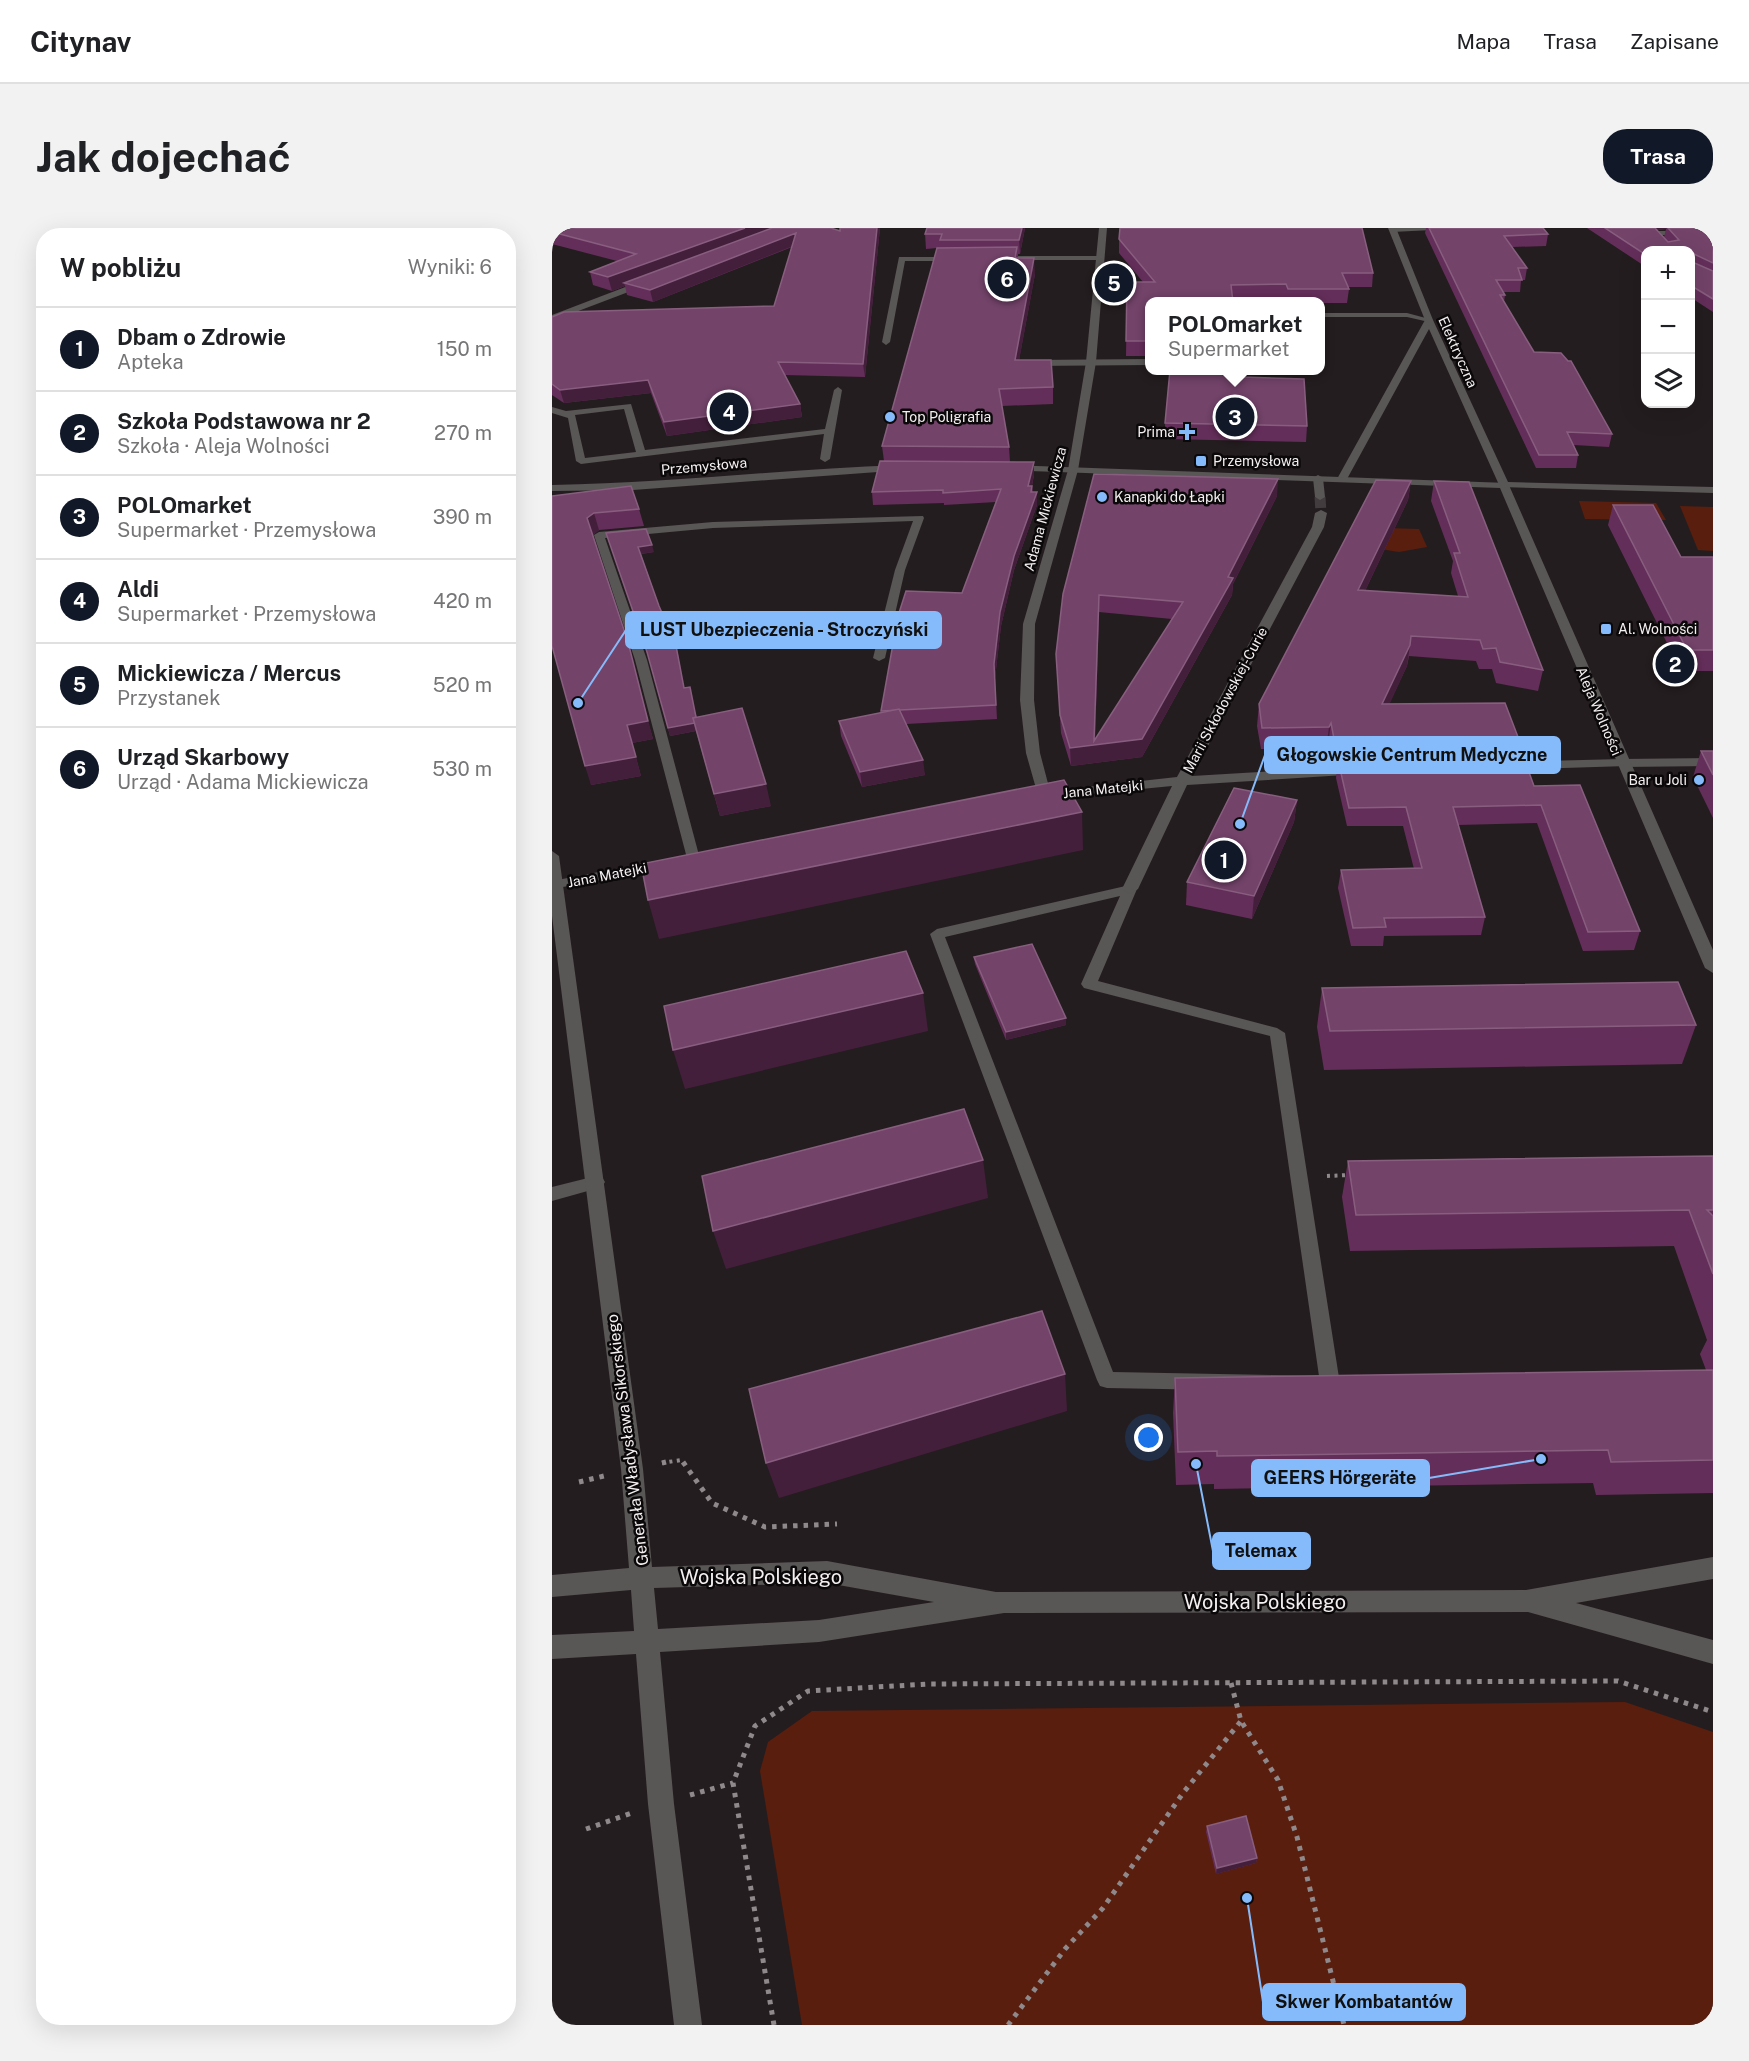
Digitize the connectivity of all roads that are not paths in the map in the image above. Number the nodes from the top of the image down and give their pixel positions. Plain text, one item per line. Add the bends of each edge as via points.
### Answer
1 (1103, 228) edge
2 (1392, 229) edge
3 (1459, 229) edge
4 (1713, 233) edge
5 (1666, 246) edge
6 (972, 258) edge
7 (995, 258) edge
8 (1099, 258) junction
9 (662, 276) edge
10 (1325, 315) edge
11 (552, 318) edge
12 (1429, 320) junction
13 (886, 342) dead end
14 (1091, 362) junction
15 (1031, 363) edge
16 (1145, 363) edge
17 (838, 390) dead end
18 (552, 410) edge
19 (568, 413) junction
20 (829, 431) junction
21 (641, 453) junction
22 (825, 459) dead end
23 (917, 468) edge
24 (1002, 468) edge
25 (1073, 470) junction
26 (1318, 478) junction
27 (1342, 479) junction
28 (1503, 485) junction
29 (552, 488) edge
30 (633, 488) junction
31 (1713, 490) edge
32 (552, 497) edge
33 (1320, 497) tunnel mouth
34 (1321, 513) tunnel mouth
35 (879, 658) dead end
36 (1713, 762) edge
37 (1622, 764) junction
38 (1483, 766) edge
39 (1378, 769) edge
40 (1182, 781) junction
41 (1038, 796) joint
42 (552, 856) edge
43 (699, 857) joint
44 (556, 885) junction
45 (1130, 889) junction
46 (1713, 968) edge
47 (596, 1182) junction
48 (552, 1194) edge
49 (1713, 1568) edge
50 (643, 1578) junction
51 (552, 1586) edge
52 (1526, 1601) junction
53 (1004, 1602) junction
54 (647, 1641) junction
55 (552, 1647) edge
56 (1713, 1652) edge
57 (688, 2025) edge

1 - 8 street, Adama Mickiewicza
2 - 3 lane
2 - 12 street, Elektryczna
4 - 5 lane via 1652,233
6 - 13 lane via 902,259
7 - 8 lane
8 - 14 street, Adama Mickiewicza
9 - 11 street
10 - 12 lane via 1407,315
12 - 27 street
12 - 28 street, Elektryczna
14 - 15 lane
14 - 16 lane
14 - 25 street, Adama Mickiewicza
17 - 20 lane
18 - 19 lane
19 - 21 lane via 628,406
19 - 21 lane via 581,461
20 - 21 lane
20 - 22 lane
23 - 30 street, Przemysłowa via 823,471
24 - 25 street
25 - 26 street
25 - 41 street, Adama Mickiewicza via 1029,624 1027,700
26 - 27 street
26 - 33 street
27 - 28 street
28 - 31 street
28 - 37 street, Aleja Wolności
29 - 30 street, Przemysłowa
30 - 32 street, Przemysłowa
34 - 40 street, Marii Skłodowskiej-Curie via 1318,527
35 - 43 lane via 900,570 919,518 713,525 599,535 641,660
36 - 37 lane
37 - 38 street
37 - 46 street, Aleja Wolności
39 - 40 street, Jana Matejki
40 - 41 street, Jana Matejki
40 - 45 street, Marii Skłodowskiej-Curie
42 - 44 street, Generała Władysława Sikorskiego
43 - 44 street, Jana Matejki
44 - 47 street, Generała Władysława Sikorskiego
45 - 45 lane via 937,934 1107,1380 1330,1384 1277,1034 1089,984
47 - 48 lane
47 - 50 street, Generała Władysława Sikorskiego
49 - 52 street, Wojska Polskiego
50 - 51 street, Wojska Polskiego
50 - 53 street, Wojska Polskiego via 827,1572
50 - 54 street, Generała Władysława Sikorskiego
52 - 53 street, Wojska Polskiego
52 - 56 street, Wojska Polskiego
53 - 54 street, Wojska Polskiego via 819,1631
54 - 55 street, Wojska Polskiego
54 - 57 street, Generała Władysława Sikorskiego via 661,1804

